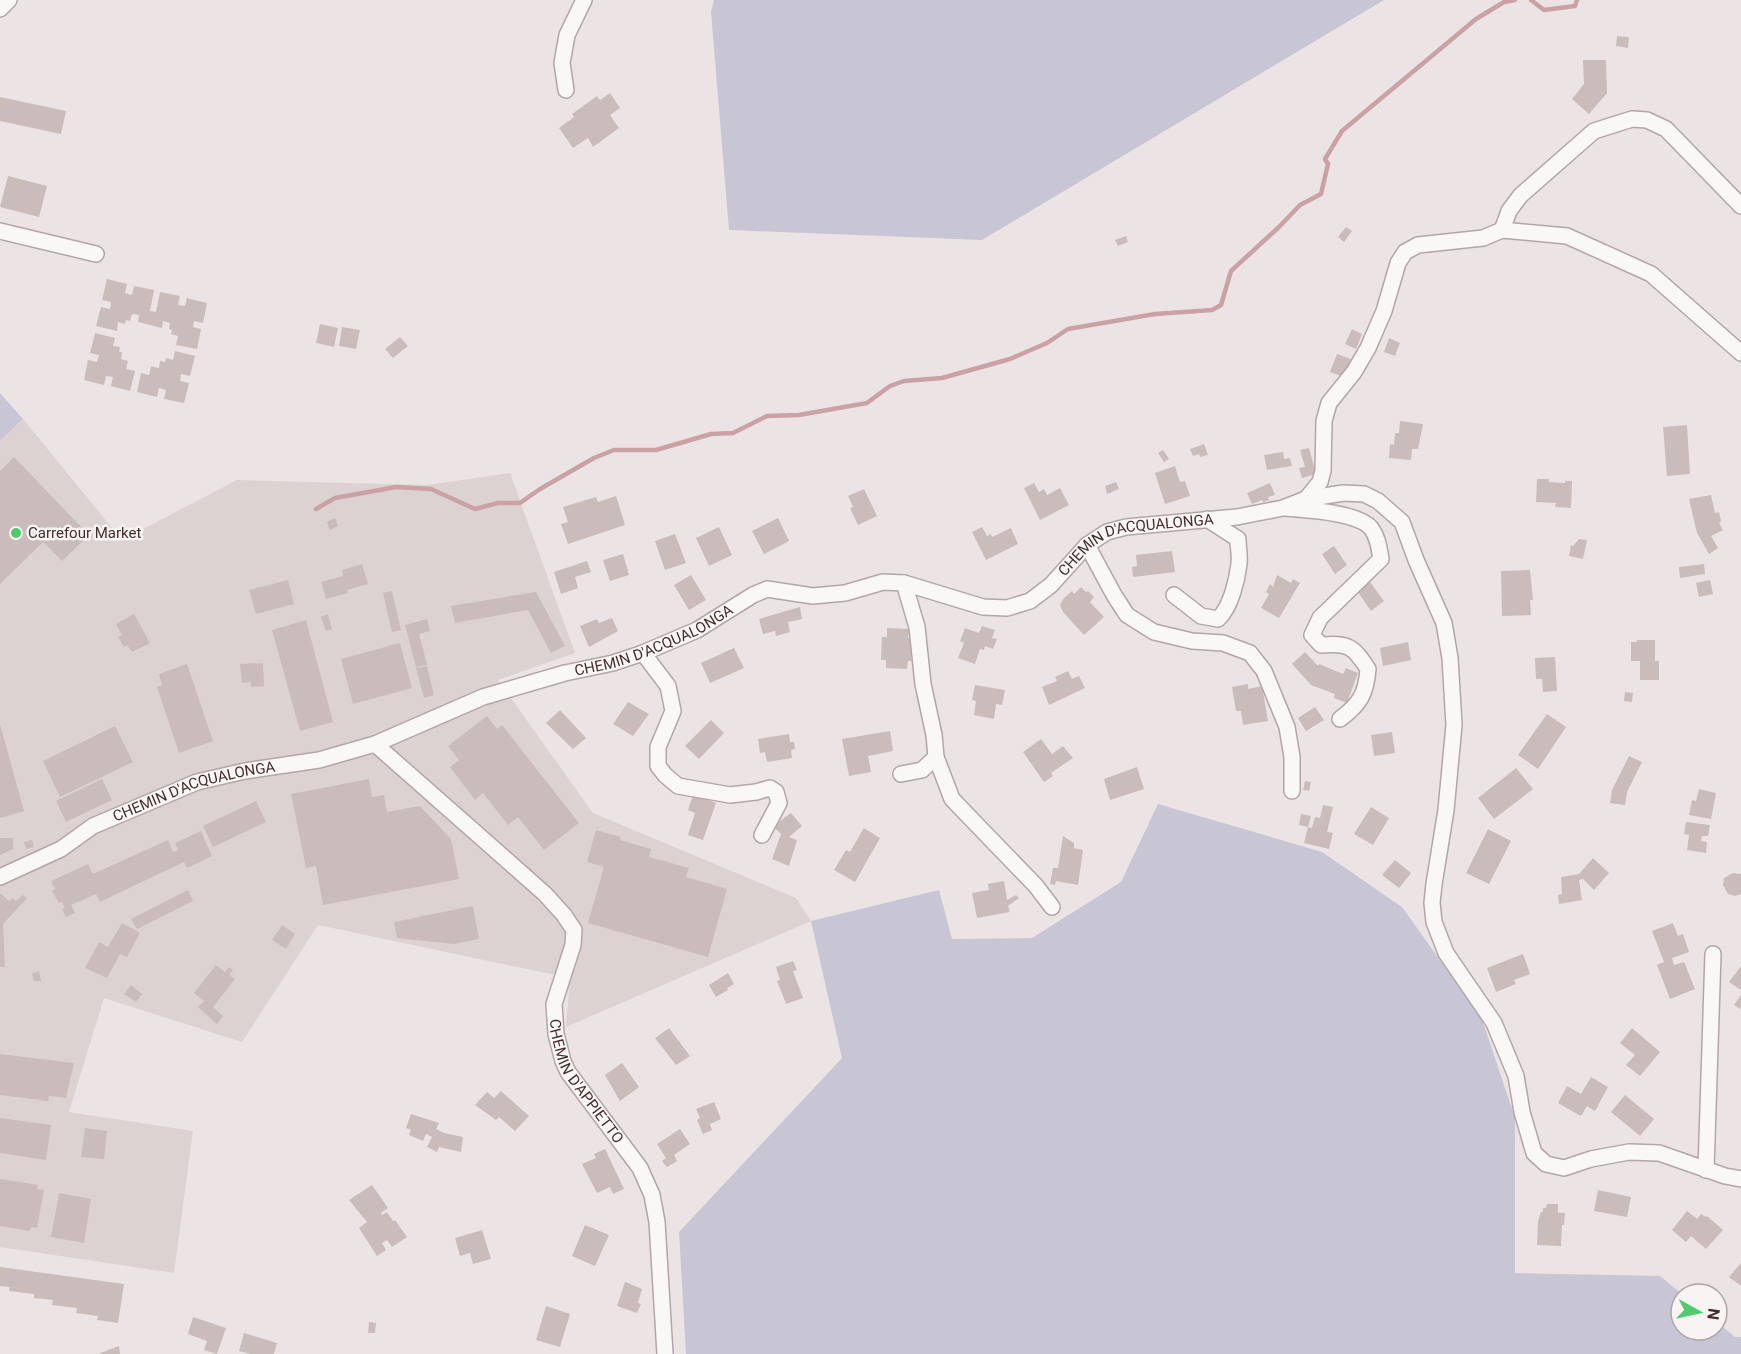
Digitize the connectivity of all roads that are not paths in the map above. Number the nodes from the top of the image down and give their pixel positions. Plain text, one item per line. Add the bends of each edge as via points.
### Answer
1 (9, 0) edge
2 (584, 0) edge
3 (0, 9) edge
4 (566, 90) dead end
5 (1741, 206) edge
6 (1502, 230) junction
7 (0, 231) edge
8 (96, 254) dead end
9 (1741, 353) edge
10 (1306, 499) junction
11 (1283, 508) junction
12 (1207, 519) junction
13 (1087, 544) junction
14 (904, 583) junction
15 (1174, 595) dead end
16 (643, 653) junction
17 (1340, 719) dead end
18 (375, 744) junction
19 (936, 757) junction
20 (901, 774) dead end
21 (1292, 791) dead end
22 (762, 835) dead end
23 (0, 877) edge
24 (1052, 907) dead end
25 (1713, 954) dead end
26 (1706, 1170) junction
27 (1741, 1179) edge
28 (664, 1354) edge

1 - 3 street
2 - 4 street via 567,35 562,63
5 - 6 street via 1666,129 1632,118 1594,131 1521,195
6 - 9 street via 1568,236 1651,274
6 - 10 street via 1483,238 1418,245 1405,252 1368,348 1329,403 1324,421 1323,471 1320,482
7 - 8 street
10 - 11 street, CHEMIN D'ACQUALONGA
10 - 26 street, CHEMIN D'ACQUALONGA via 1364,494 1402,522 1444,623 1454,725 1432,903 1434,922 1446,952 1494,1023 1516,1076 1534,1153 1546,1164 1564,1168 1629,1152 1659,1153
11 - 12 street, CHEMIN D'ACQUALONGA
11 - 17 street via 1341,514 1370,526 1378,542 1381,559 1320,618 1312,635 1321,645 1341,644 1357,652 1368,669 1366,689 1354,709
12 - 13 street, CHEMIN D'ACQUALONGA via 1126,527 1107,532
12 - 15 street via 1238,539 1239,562 1223,614 1218,618 1201,616
13 - 14 street, CHEMIN D'ACQUALONGA via 1051,585 1030,601 1007,608 983,607
13 - 21 street via 1127,615 1154,632 1223,643 1250,653 1264,671 1287,728
14 - 16 street, CHEMIN D'ACQUALONGA via 883,582 845,593 813,596 767,589 697,630
14 - 19 street via 917,627
16 - 18 street, CHEMIN D'ACQUALONGA via 483,697
16 - 22 street via 668,686 673,711 658,747 658,766 678,786 730,795 770,788 776,792 779,803
18 - 23 street, CHEMIN D'ACQUALONGA via 319,760 197,782 93,826 61,849
18 - 28 street, CHEMIN D'APPIETTO via 545,894 574,930 554,1004 556,1034 568,1072 640,1168 652,1195
19 - 20 street via 922,770
19 - 24 street via 952,800
25 - 26 street
26 - 27 street

